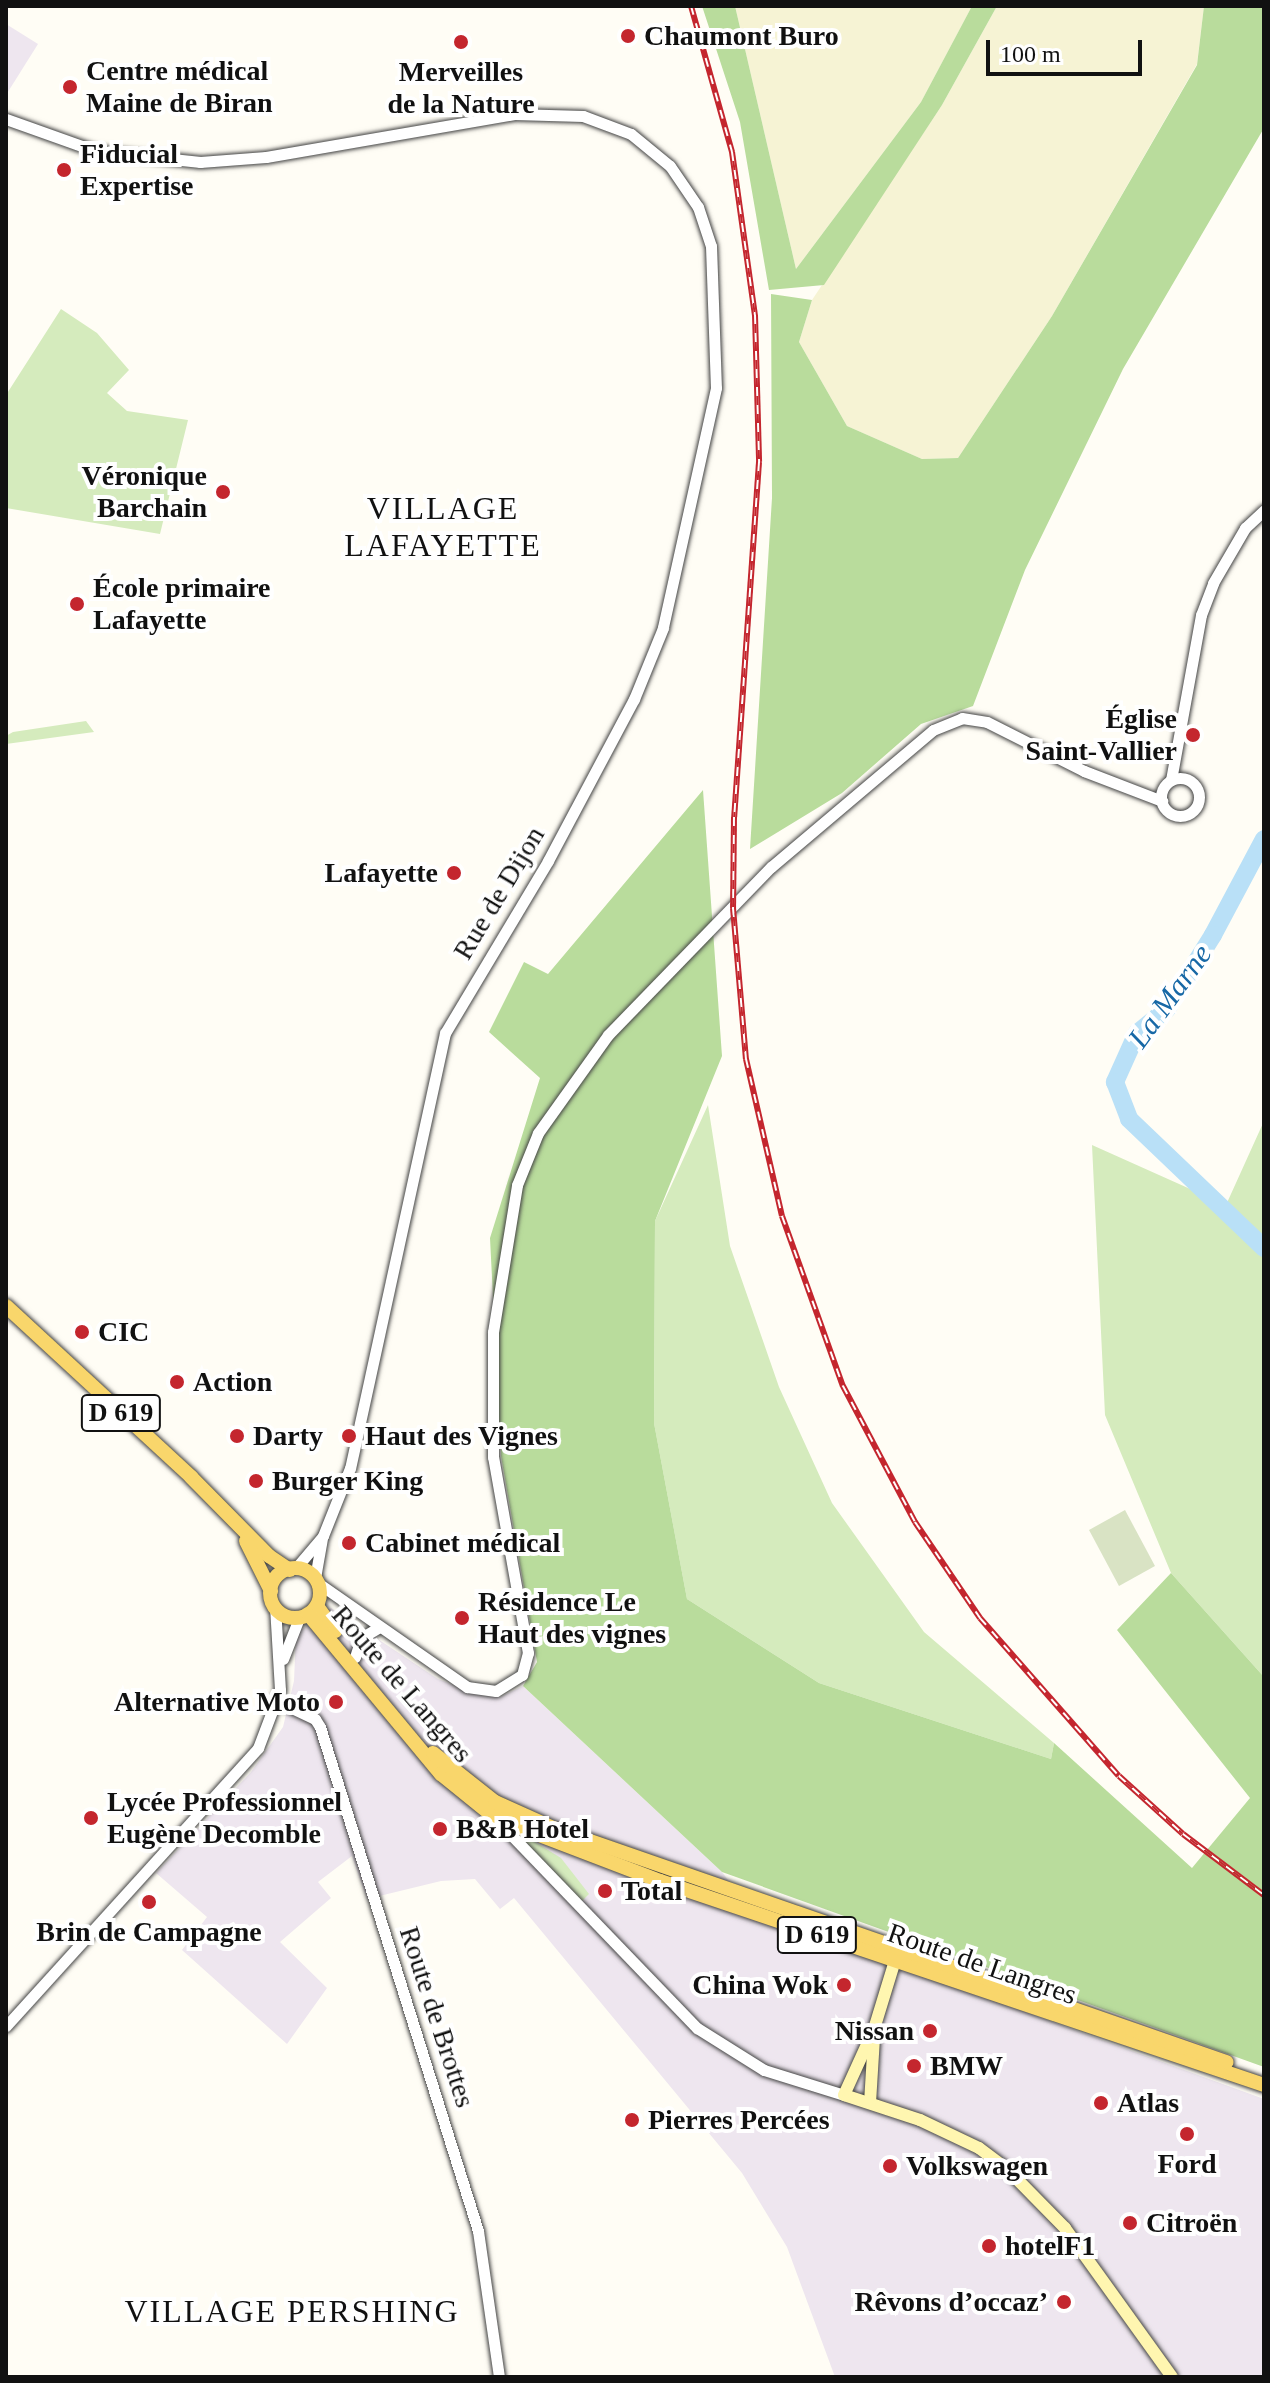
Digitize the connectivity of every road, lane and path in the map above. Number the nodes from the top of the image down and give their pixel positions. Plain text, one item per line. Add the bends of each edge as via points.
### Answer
1 (6, 119) edge
2 (1264, 510) edge
3 (1171, 780) junction
4 (1162, 801) junction
5 (6, 1306) edge
6 (233, 1521) junction
7 (323, 1536) junction
8 (292, 1569) junction
9 (316, 1580) junction
10 (271, 1591) junction
11 (341, 1600) junction
12 (275, 1607) junction
13 (311, 1609) junction
14 (379, 1627) junction
15 (355, 1657) junction
16 (282, 1664) junction
17 (277, 1701) junction
18 (488, 1812) junction
19 (896, 1956) junction
20 (6, 2026) edge
21 (874, 2029) junction
22 (1264, 2076) edge
23 (1264, 2085) edge
24 (844, 2095) junction
25 (870, 2103) junction
26 (499, 2377) edge
27 (1172, 2377) edge

1 - 7 street, Rue de Dijon via 96,151 200,162 266,157 524,113 583,116 631,134 679,176 705,223 715,280 714,405 663,628 641,685 603,757 445,1033 350,1468
2 - 3 street via 1245,528 1201,615
3 - 4 street
3 - 4 street via 1194,783 1197,806 1177,816
4 - 14 street via 1097,777 987,722 962,718 933,730 748,890 608,1035 538,1133 517,1185 493,1332 493,1457 528,1665 505,1688 467,1687
5 - 6 main road, D 619
6 - 8 main road
6 - 10 main road, D 619
7 - 8 street, Rue de Dijon
7 - 9 street, Rue de Dijon
8 - 9 main road
8 - 10 main road via 275,1579
9 - 11 street
9 - 13 main road
10 - 12 main road
11 - 13 street
11 - 14 street
12 - 13 main road
12 - 16 street
13 - 15 main road, Route de Langres / D 619
13 - 16 street
13 - 18 main road, Route de Langres / D 619 via 410,1743
14 - 15 street via 361,1638
15 - 19 main road, Route de Langres / D 619 via 445,1765 525,1817
16 - 17 street
17 - 20 street via 258,1748 234,1777 107,1909
17 - 26 street, Route de Brottes via 315,1719 320,1727 478,2231
18 - 19 main road, Route de Langres / D 619 via 626,1869
18 - 24 street via 719,2045 764,2070
19 - 21 main road
19 - 22 main road, D 619
19 - 23 main road, Route de Langres / D 619
21 - 24 main road
21 - 25 main road
24 - 25 main road
25 - 27 main road via 931,2126 1007,2169 1065,2228

